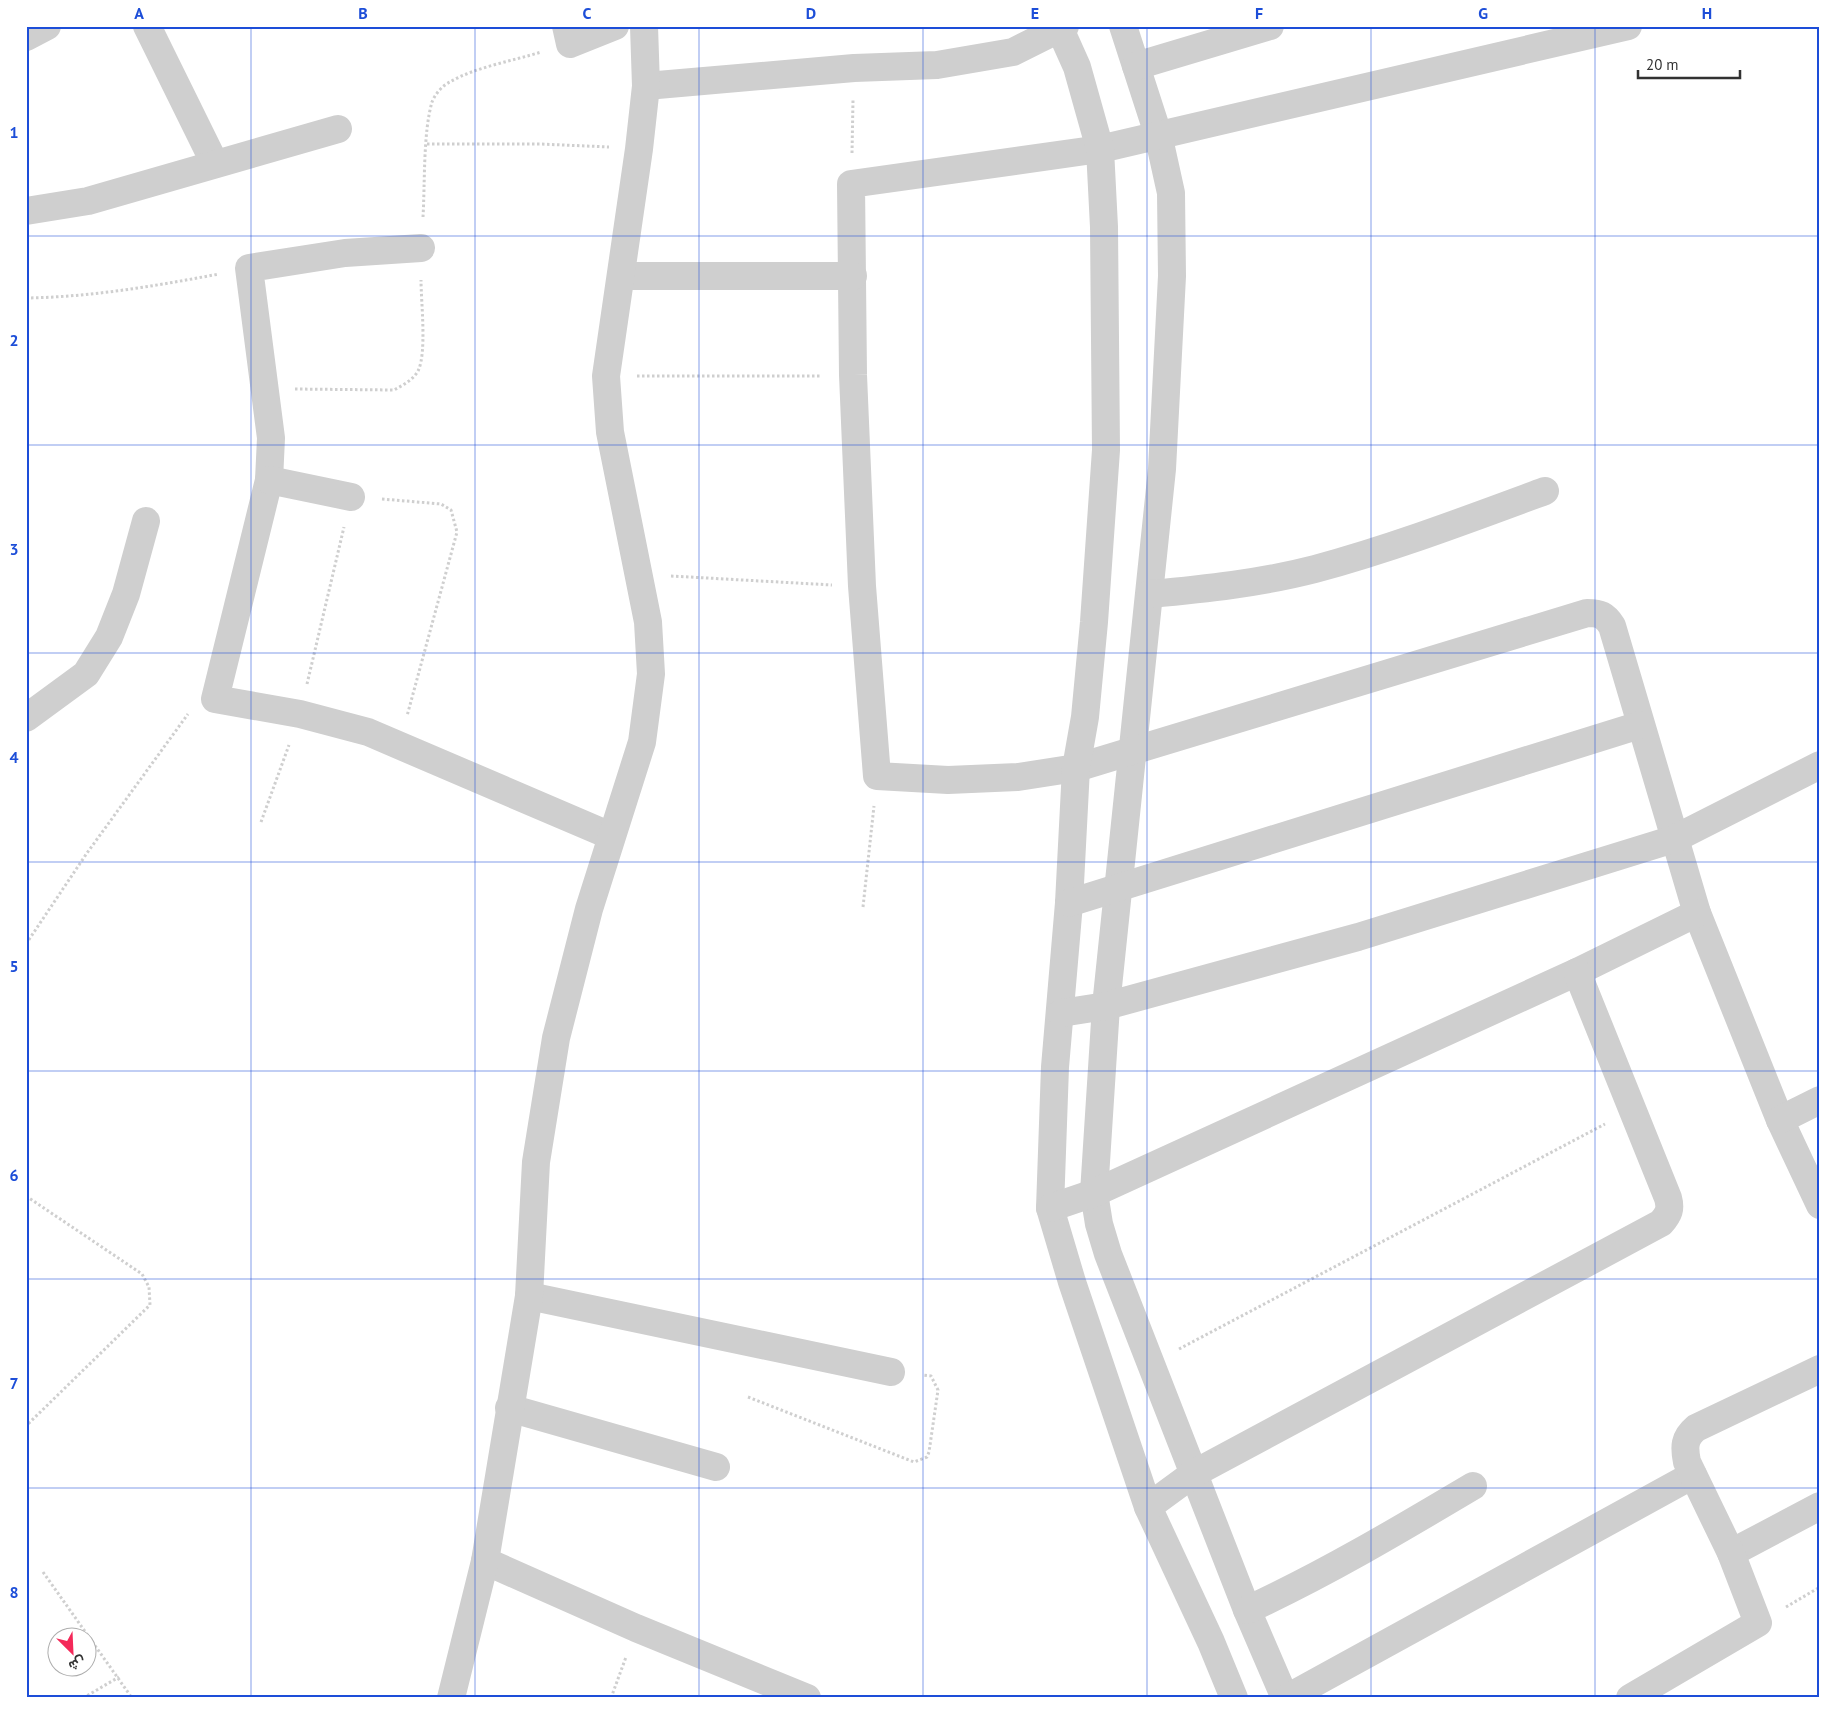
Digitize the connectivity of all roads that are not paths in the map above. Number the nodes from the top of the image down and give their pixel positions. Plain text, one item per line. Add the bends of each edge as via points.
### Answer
1 (47, 26) edge
2 (147, 26) edge
3 (615, 26) edge
4 (644, 26) edge
5 (1123, 26) edge
6 (1270, 26) edge
7 (1628, 26) edge
8 (1062, 28) edge
9 (568, 35) edge
10 (26, 37) edge
11 (1136, 66) junction
12 (646, 86) junction
13 (338, 129) dead end
14 (1158, 134) junction
15 (1100, 149) junction
16 (215, 164) junction
17 (26, 211) edge
18 (421, 248) road end
19 (621, 276) junction
20 (853, 276) junction
21 (269, 480) junction
22 (1545, 490) dead end
23 (351, 497) road end
24 (146, 521) dead end
25 (1150, 594) junction
26 (26, 718) edge
27 (1640, 724) junction
28 (1131, 753) junction
29 (1820, 765) edge
30 (1076, 768) junction
31 (611, 836) junction
32 (1674, 839) junction
33 (1118, 888) junction
34 (1069, 903) junction
35 (1697, 913) junction
36 (1577, 972) junction
37 (1106, 1006) junction
38 (1061, 1013) junction
39 (1820, 1100) edge
40 (1780, 1120) junction
41 (1094, 1193) junction
42 (1820, 1205) edge
43 (1050, 1208) junction
44 (529, 1296) junction
45 (1820, 1370) edge
46 (891, 1372) road end
47 (509, 1408) junction
48 (716, 1467) dead end
49 (1194, 1474) junction
50 (1693, 1476) junction
51 (1473, 1486) dead end
52 (1820, 1506) edge
53 (1148, 1507) junction
54 (1731, 1553) junction
55 (485, 1562) junction
56 (1247, 1610) junction
57 (451, 1698) edge
58 (807, 1698) edge
59 (1234, 1698) edge
60 (1286, 1698) edge
61 (1630, 1698) edge

1 - 10 street
2 - 16 street
3 - 9 street
4 - 12 street
5 - 11 street
6 - 11 street
7 - 14 street
8 - 12 street via 1013,52 937,65 854,68
8 - 15 street
11 - 14 street
12 - 19 street
13 - 16 street
14 - 15 street
14 - 25 street via 1171,193 1172,276 1162,469
15 - 20 street via 850,184
15 - 30 street via 1106,450 1094,622 1085,717
16 - 17 street via 88,201
18 - 21 street via 345,253 249,268 271,438
19 - 20 street
19 - 31 street via 606,376 610,432 648,622 651,674 642,742
20 - 30 street via 853,376 862,586 877,776 948,780 1018,778
21 - 23 street
21 - 31 street via 215,699 300,714 368,732
22 - 25 street via 1409,541 1313,569 1208,589
24 - 26 street via 126,594 109,637 86,674
25 - 28 street
27 - 28 street via 1612,626 1606,616 1587,613
27 - 32 street
27 - 33 street
28 - 30 street
28 - 33 street
29 - 32 street
30 - 34 street
31 - 44 street via 588,909 556,1038 536,1162
32 - 35 street
32 - 37 street via 1358,937
33 - 34 street
33 - 37 street
34 - 38 street
35 - 36 street
35 - 40 street
36 - 41 street
36 - 49 street via 1670,1206 1668,1215 1661,1223
37 - 38 street
37 - 41 street
38 - 43 street via 1055,1067
39 - 40 street
40 - 42 street
41 - 43 street
41 - 49 street via 1108,1254
43 - 53 street
44 - 46 street
44 - 47 street
45 - 50 street via 1696,1428 1689,1434 1685,1447
47 - 48 street
47 - 55 street
49 - 53 street
49 - 56 street
50 - 54 street
50 - 60 street
51 - 56 street via 1368,1549
52 - 54 street
53 - 59 street
54 - 61 street via 1758,1623
55 - 57 street
55 - 58 street
56 - 60 street

